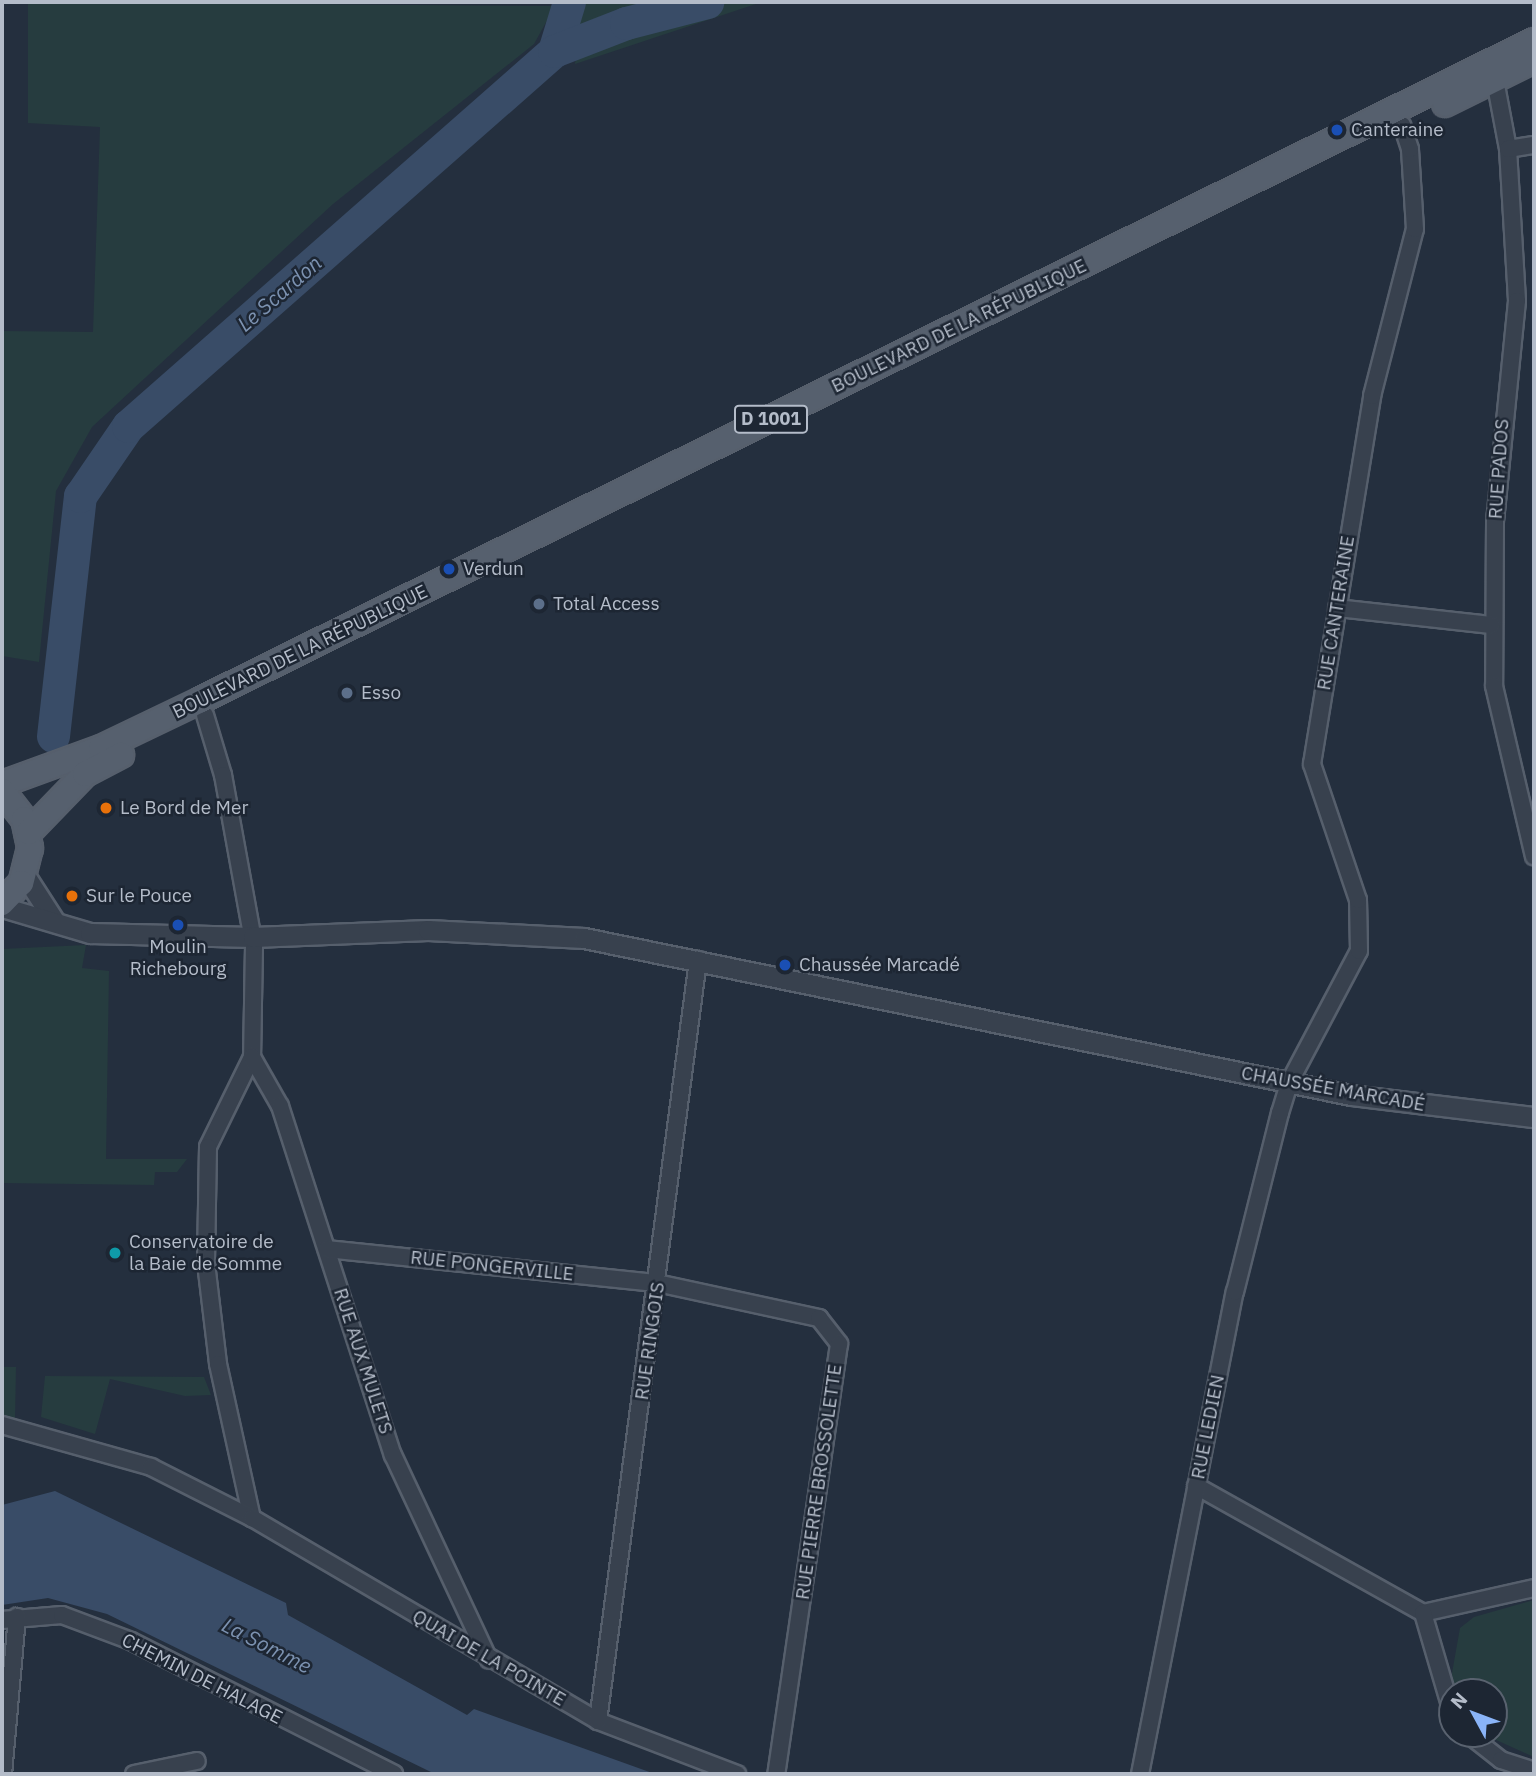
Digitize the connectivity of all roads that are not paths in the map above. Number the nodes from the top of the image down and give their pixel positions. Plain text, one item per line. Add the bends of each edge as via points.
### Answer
1 (1534, 41) edge
2 (1534, 61) edge
3 (1495, 80) junction
4 (1402, 125) junction
5 (1534, 145) edge
6 (1508, 149) junction
7 (1337, 608) junction
8 (1492, 625) junction
9 (205, 715) junction
10 (2, 784) edge
11 (2, 791) edge
12 (29, 832) junction
13 (1534, 856) edge
14 (24, 874) junction
15 (2, 905) edge
16 (55, 922) junction
17 (253, 937) junction
18 (698, 960) junction
19 (252, 1057) junction
20 (1289, 1083) junction
21 (1534, 1117) edge
22 (327, 1249) junction
23 (657, 1283) junction
24 (8, 1429) edge
25 (2, 1446) edge
26 (1196, 1486) junction
27 (252, 1518) junction
28 (1534, 1588) edge
29 (1423, 1613) junction
30 (9, 1618) edge
31 (489, 1660) junction
32 (1442, 1678) edge
33 (598, 1721) junction
34 (1486, 1748) edge
35 (197, 1761) dead end
36 (1534, 1771) edge
37 (3, 1774) edge
38 (134, 1774) edge
39 (394, 1774) edge
40 (737, 1774) edge
41 (776, 1774) edge
42 (1140, 1774) edge

1 - 10 main road, BOULEVARD DE LA RÉPUBLIQUE / D 1001 via 201,700 31,777
2 - 3 main road, BOULEVARD DE LA RÉPUBLIQUE / D 1001
3 - 4 main road, BOULEVARD DE LA RÉPUBLIQUE / D 1001
3 - 6 street, RUE PADOS
4 - 7 street, RUE CANTERAINE via 1415,229 1372,396
4 - 9 main road, BOULEVARD DE LA RÉPUBLIQUE / D 1001
5 - 6 street
6 - 8 street, RUE PADOS via 1517,301 1503,414
7 - 8 street
7 - 20 street, RUE CANTERAINE via 1312,764 1362,928 1343,991
8 - 13 street, RUE PADOS via 1494,686
9 - 12 main road, BOULEVARD DE LA RÉPUBLIQUE / D 1001 via 85,774
9 - 17 street via 223,775
11 - 12 main road
12 - 14 main road
14 - 15 main road
14 - 16 street
15 - 16 street, CHAUSSÉE MARCADÉ
16 - 17 street, CHAUSSÉE MARCADÉ via 90,933
17 - 18 street, CHAUSSÉE MARCADÉ via 428,930 555,934
17 - 19 street
18 - 20 street, CHAUSSÉE MARCADÉ
18 - 23 street, RUE RINGOIS
19 - 22 street, RUE AUX MULETS via 273,1085
19 - 27 street via 208,1147 206,1263 218,1364
20 - 21 street, CHAUSSÉE MARCADÉ
20 - 26 street, RUE LEDIEN via 1234,1292
22 - 23 street, RUE PONGERVILLE
22 - 31 street, RUE AUX MULETS via 393,1455
23 - 33 street, RUE RINGOIS
23 - 41 street, RUE PIERRE BROSSOLETTE via 819,1318 839,1344
24 - 25 street
24 - 27 street, QUAI DE LA POINTE via 150,1467
26 - 29 street
26 - 42 street, RUE LEDIEN
27 - 31 street, QUAI DE LA POINTE
28 - 29 street
29 - 32 street
30 - 37 street
30 - 39 street, CHEMIN DE HALAGE via 62,1615 131,1641
31 - 33 street, QUAI DE LA POINTE
33 - 40 street, QUAI DE LA POINTE
34 - 36 street via 1501,1760
35 - 38 street

